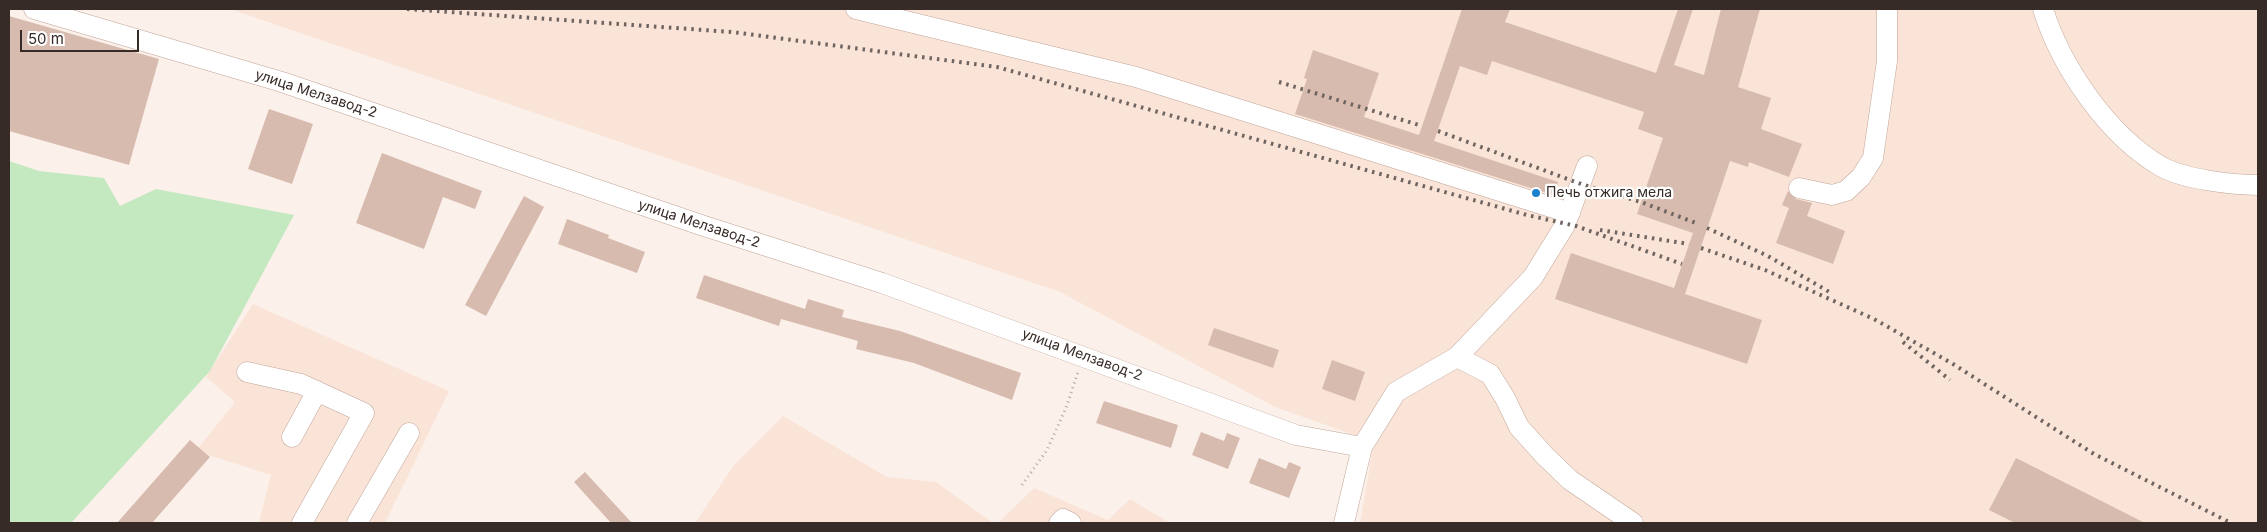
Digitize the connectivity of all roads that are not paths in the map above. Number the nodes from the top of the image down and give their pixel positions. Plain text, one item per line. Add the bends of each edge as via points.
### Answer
1 (34, 9) edge
2 (856, 9) edge
3 (1887, 9) edge
4 (2043, 9) edge
5 (1587, 166) dead end
6 (2258, 186) edge
7 (1799, 188) dead end
8 (1570, 213) junction
9 (1457, 357) junction
10 (246, 372) dead end
11 (317, 391) junction
12 (409, 433) dead end
13 (292, 437) dead end
14 (1362, 447) junction
15 (302, 523) edge
16 (357, 523) edge
17 (1059, 523) edge
18 (1072, 523) edge
19 (1344, 523) edge
20 (1634, 523) edge

1 - 14 street, улица Мелзавод-2 via 282,82 701,225 882,282 1296,435
2 - 8 street via 1136,77
3 - 7 street via 1887,61 1873,158 1861,177 1846,191 1832,195
4 - 6 street via 2065,61 2086,93 2139,151 2163,168 2204,180
5 - 8 street
8 - 9 street via 1533,277
9 - 14 street via 1396,392
9 - 20 street via 1490,374 1519,427 1570,480
10 - 11 street via 301,384
11 - 13 street
11 - 15 street via 364,413
12 - 16 street
14 - 19 street
17 - 18 street via 1063,519

